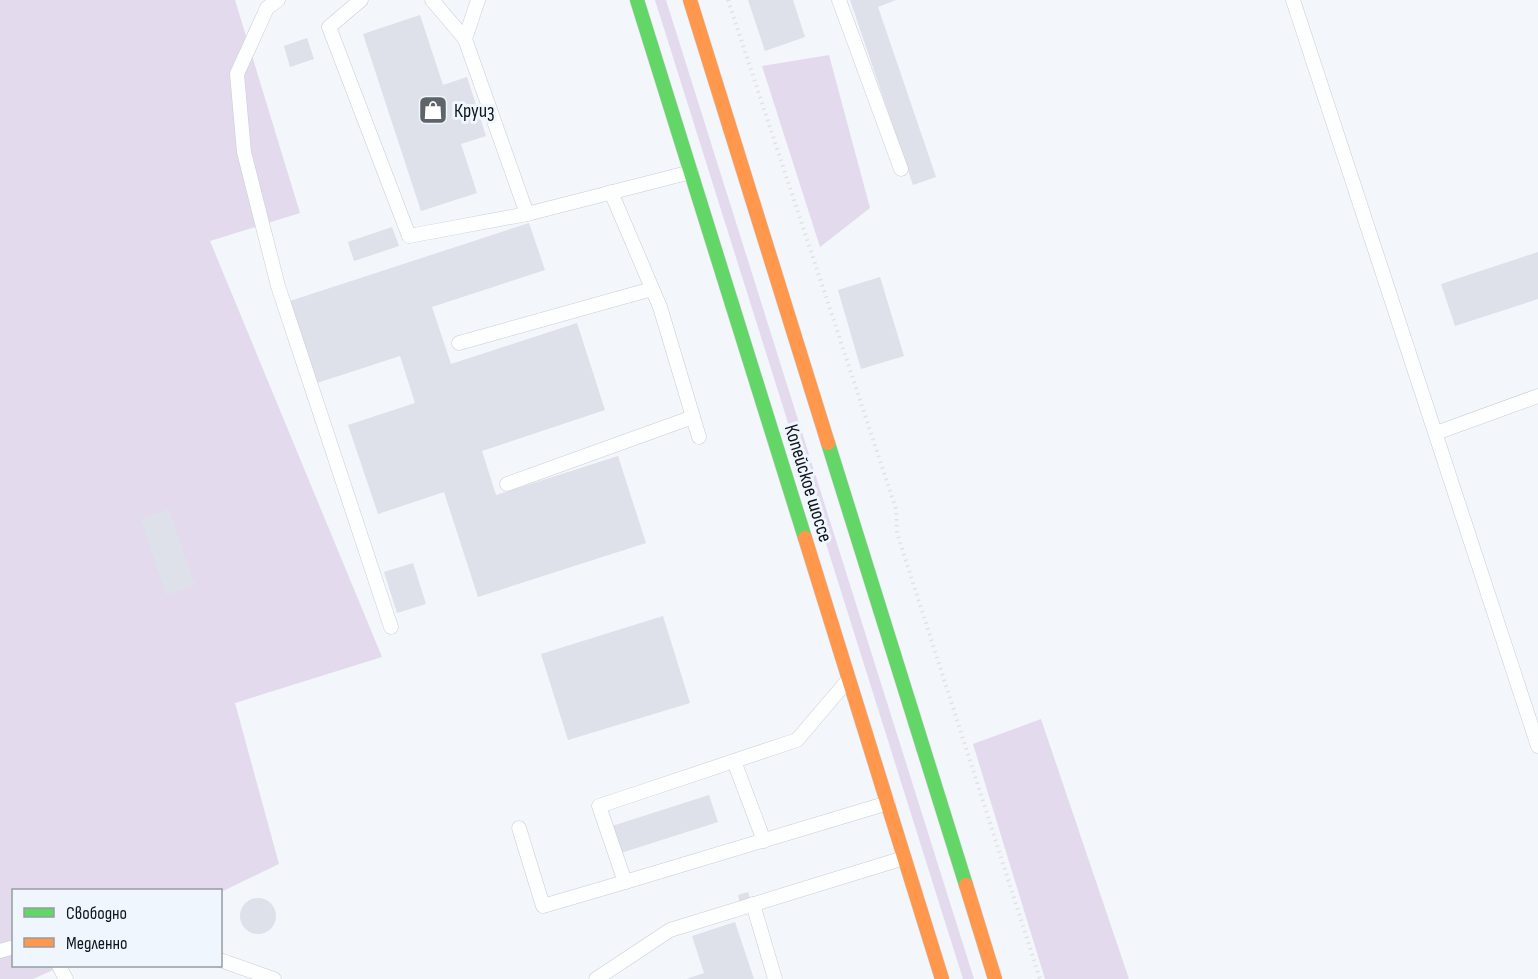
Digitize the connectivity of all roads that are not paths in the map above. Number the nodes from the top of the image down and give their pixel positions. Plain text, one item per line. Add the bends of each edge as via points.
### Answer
1 (278, 0) edge
2 (361, 0) edge
3 (432, 0) edge
4 (478, 0) edge
5 (637, 0) edge
6 (690, 0) edge
7 (839, 0) edge
8 (1293, 0) edge
9 (465, 39) junction
10 (902, 169) dead end
11 (691, 172) junction
12 (611, 192) junction
13 (527, 214) junction
14 (652, 289) junction
15 (459, 343) dead end
16 (1538, 396) edge
17 (693, 417) junction
18 (1436, 433) junction
19 (699, 437) dead end
20 (507, 484) dead end
21 (392, 627) dead end
22 (849, 678) junction
23 (1538, 746) edge
24 (734, 761) junction
25 (888, 803) junction
26 (519, 828) dead end
27 (764, 841) junction
28 (904, 858) junction
29 (625, 882) junction
30 (753, 903) junction
31 (222, 961) edge
32 (274, 979) edge
33 (596, 979) edge
34 (775, 979) edge
35 (942, 979) edge
36 (995, 979) edge

1 - 21 lane via 267,8 237,74 244,152 278,286
2 - 13 lane via 329,27 409,236
3 - 9 lane
4 - 9 lane
5 - 11 main road, Копейское шоссе
6 - 36 main road, Копейское шоссе
7 - 10 lane
8 - 18 lane
9 - 13 lane
11 - 12 lane
11 - 22 main road, Копейское шоссе
12 - 13 lane
12 - 14 lane
14 - 15 lane
14 - 17 lane
16 - 18 lane
17 - 19 lane
17 - 20 lane
18 - 23 lane
22 - 24 lane via 797,740
22 - 25 main road, Копейское шоссе
24 - 27 lane
24 - 29 lane via 599,806
25 - 27 lane
25 - 28 main road, Копейское шоссе
26 - 29 lane via 543,906
27 - 29 lane
28 - 30 lane
28 - 35 main road, Копейское шоссе
30 - 33 lane via 670,930
30 - 34 lane
31 - 32 lane

